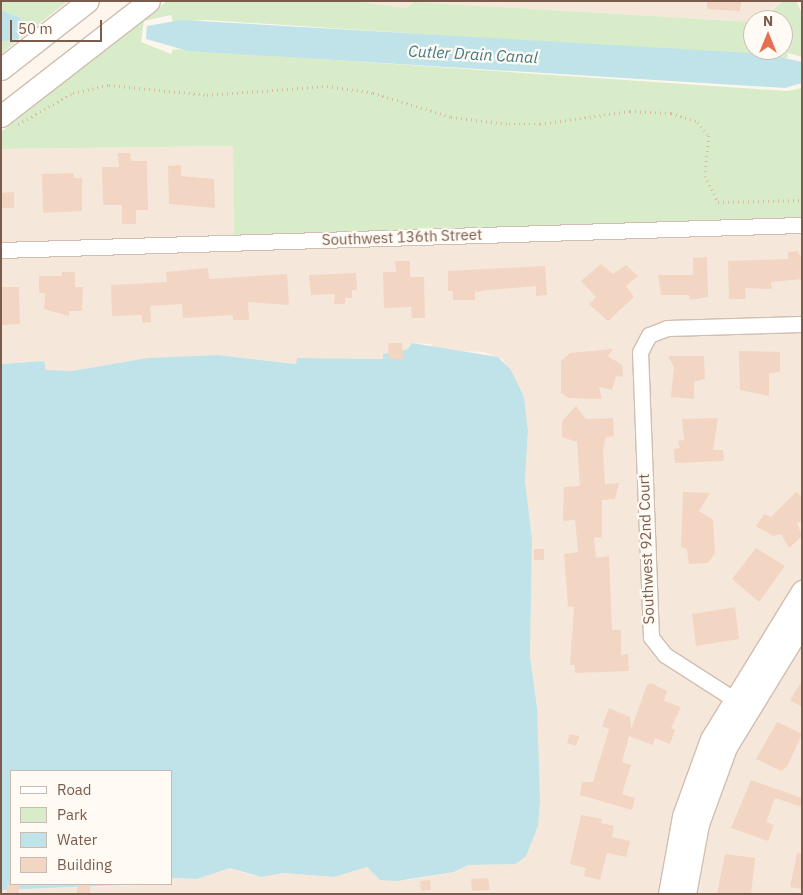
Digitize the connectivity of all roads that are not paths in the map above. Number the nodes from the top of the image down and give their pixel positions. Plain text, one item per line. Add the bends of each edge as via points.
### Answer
1 (88, 1) edge
2 (149, 1) edge
3 (1, 69) edge
4 (1, 116) edge
5 (802, 225) edge
6 (1, 250) edge
7 (802, 324) edge
8 (802, 591) edge
9 (802, 623) edge
10 (740, 704) junction
11 (669, 894) edge
12 (685, 894) edge

1 - 3 street
2 - 4 street
5 - 6 street, Southwest 136th Street
7 - 10 street, Southwest 92nd Court via 667,328 644,340 638,371 650,633 665,656
8 - 10 street
9 - 10 street
10 - 11 street via 691,787
10 - 12 street via 698,824

